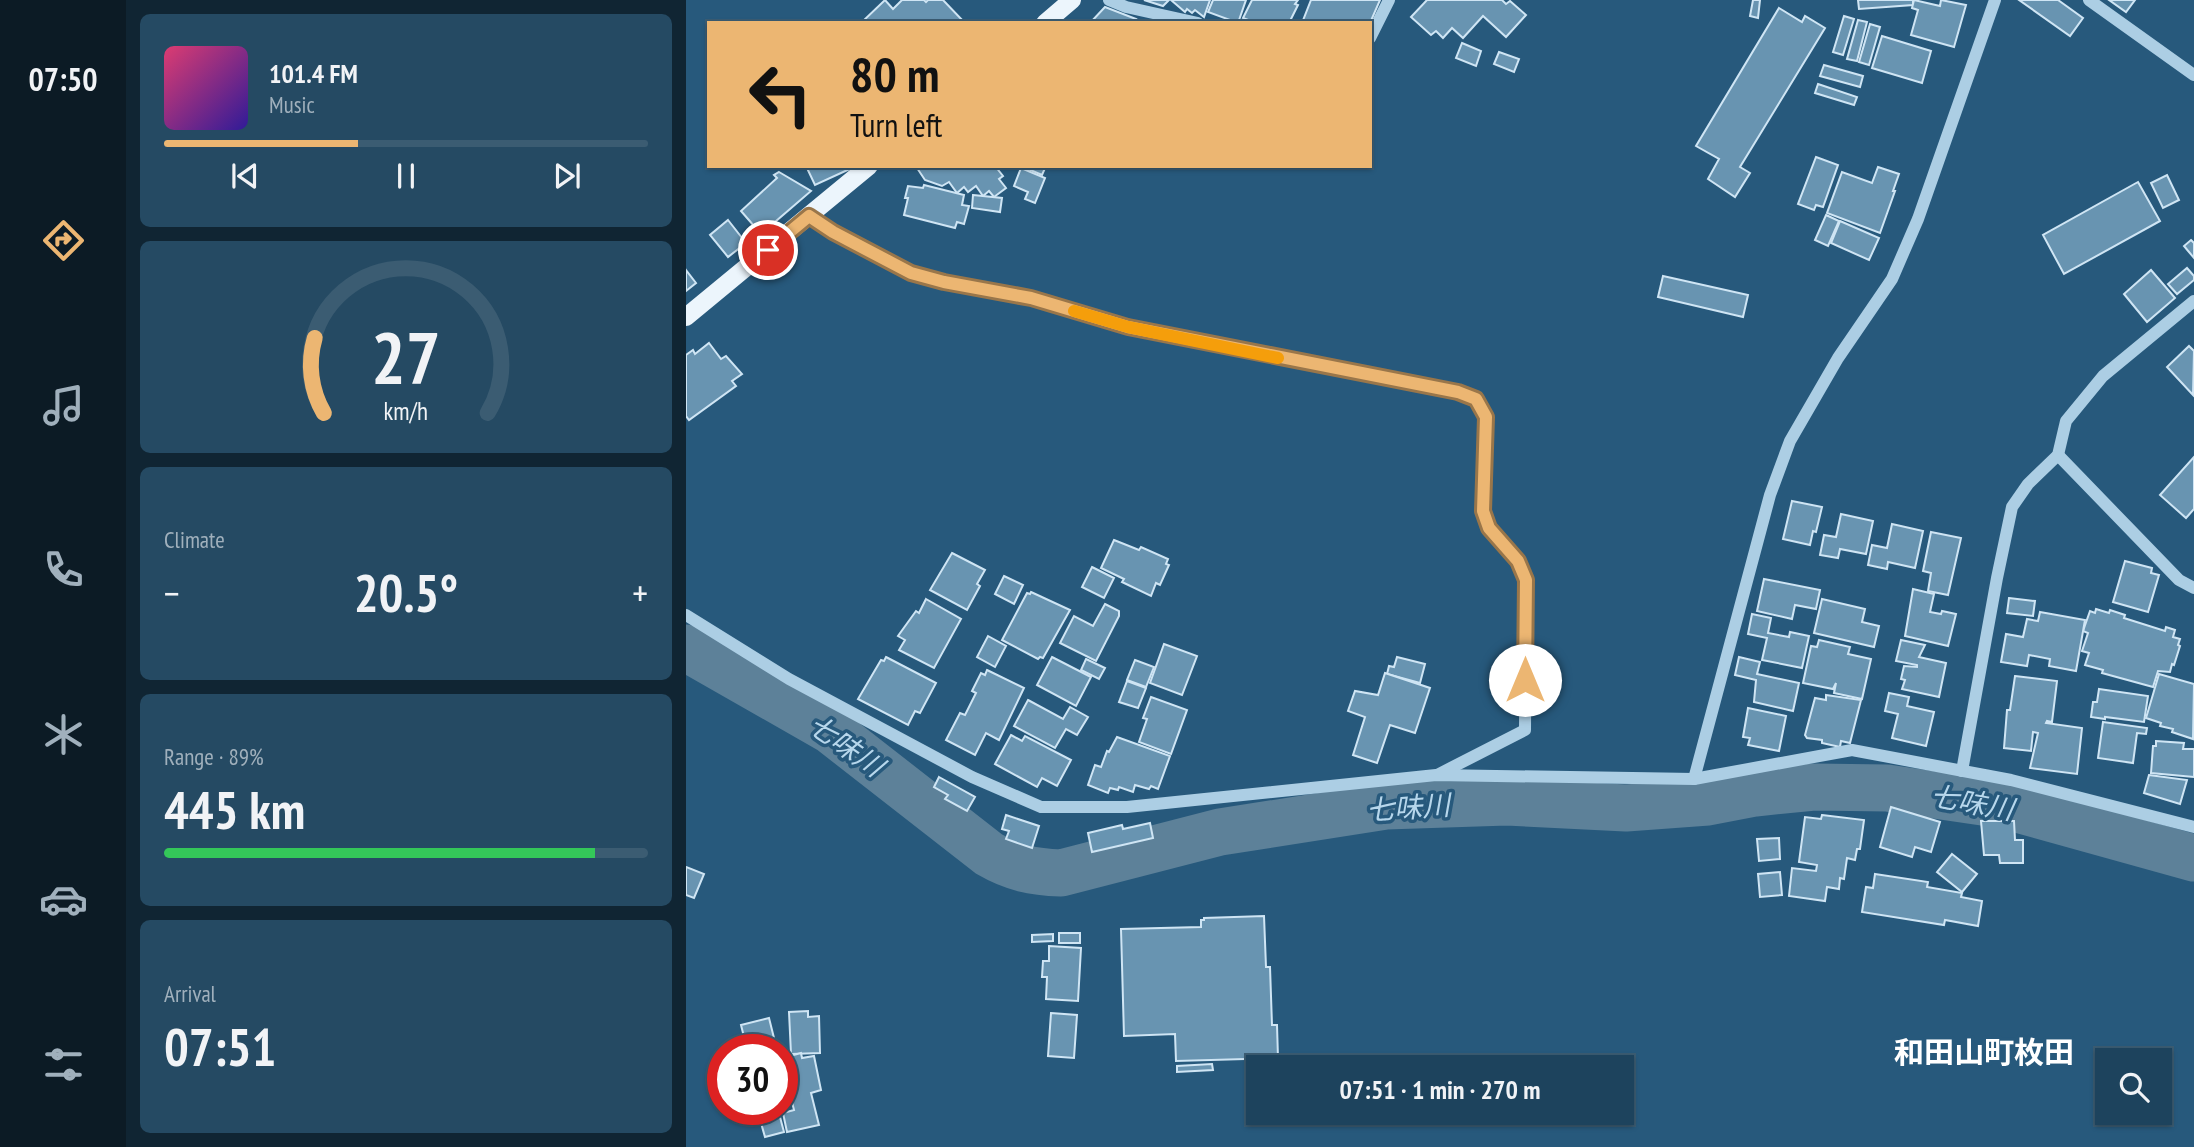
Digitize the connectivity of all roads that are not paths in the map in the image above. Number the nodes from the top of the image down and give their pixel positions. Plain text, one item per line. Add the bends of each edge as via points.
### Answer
1 (1072, 0) edge
2 (1109, 0) edge
3 (1389, 0) edge
4 (1995, 0) edge
5 (2089, 0) edge
6 (1047, 21) edge
7 (1189, 21) edge
8 (1372, 34) edge
9 (2194, 75) edge
10 (867, 168) edge
11 (809, 216) junction
12 (2194, 301) edge
13 (686, 317) edge
14 (2058, 455) junction
15 (2194, 588) edge
16 (686, 615) edge
17 (1962, 771) junction
18 (1436, 775) junction
19 (1694, 779) junction
20 (2194, 827) edge

1 - 6 main road
2 - 7 street
3 - 8 street
4 - 19 street via 1918,219 1892,279 1838,358 1790,441 1770,495
5 - 9 street
10 - 11 main road
11 - 13 main road
11 - 18 street via 911,273 1031,298 1128,327 1476,399 1486,417 1483,511 1489,528 1518,561 1526,580 1525,730
12 - 14 street via 2103,376 2066,421
14 - 15 street via 2179,580
14 - 17 street via 2028,484 2012,508
16 - 18 street via 789,679 972,777 1041,807 1127,807
17 - 19 street via 1852,750
17 - 20 street
18 - 19 street

